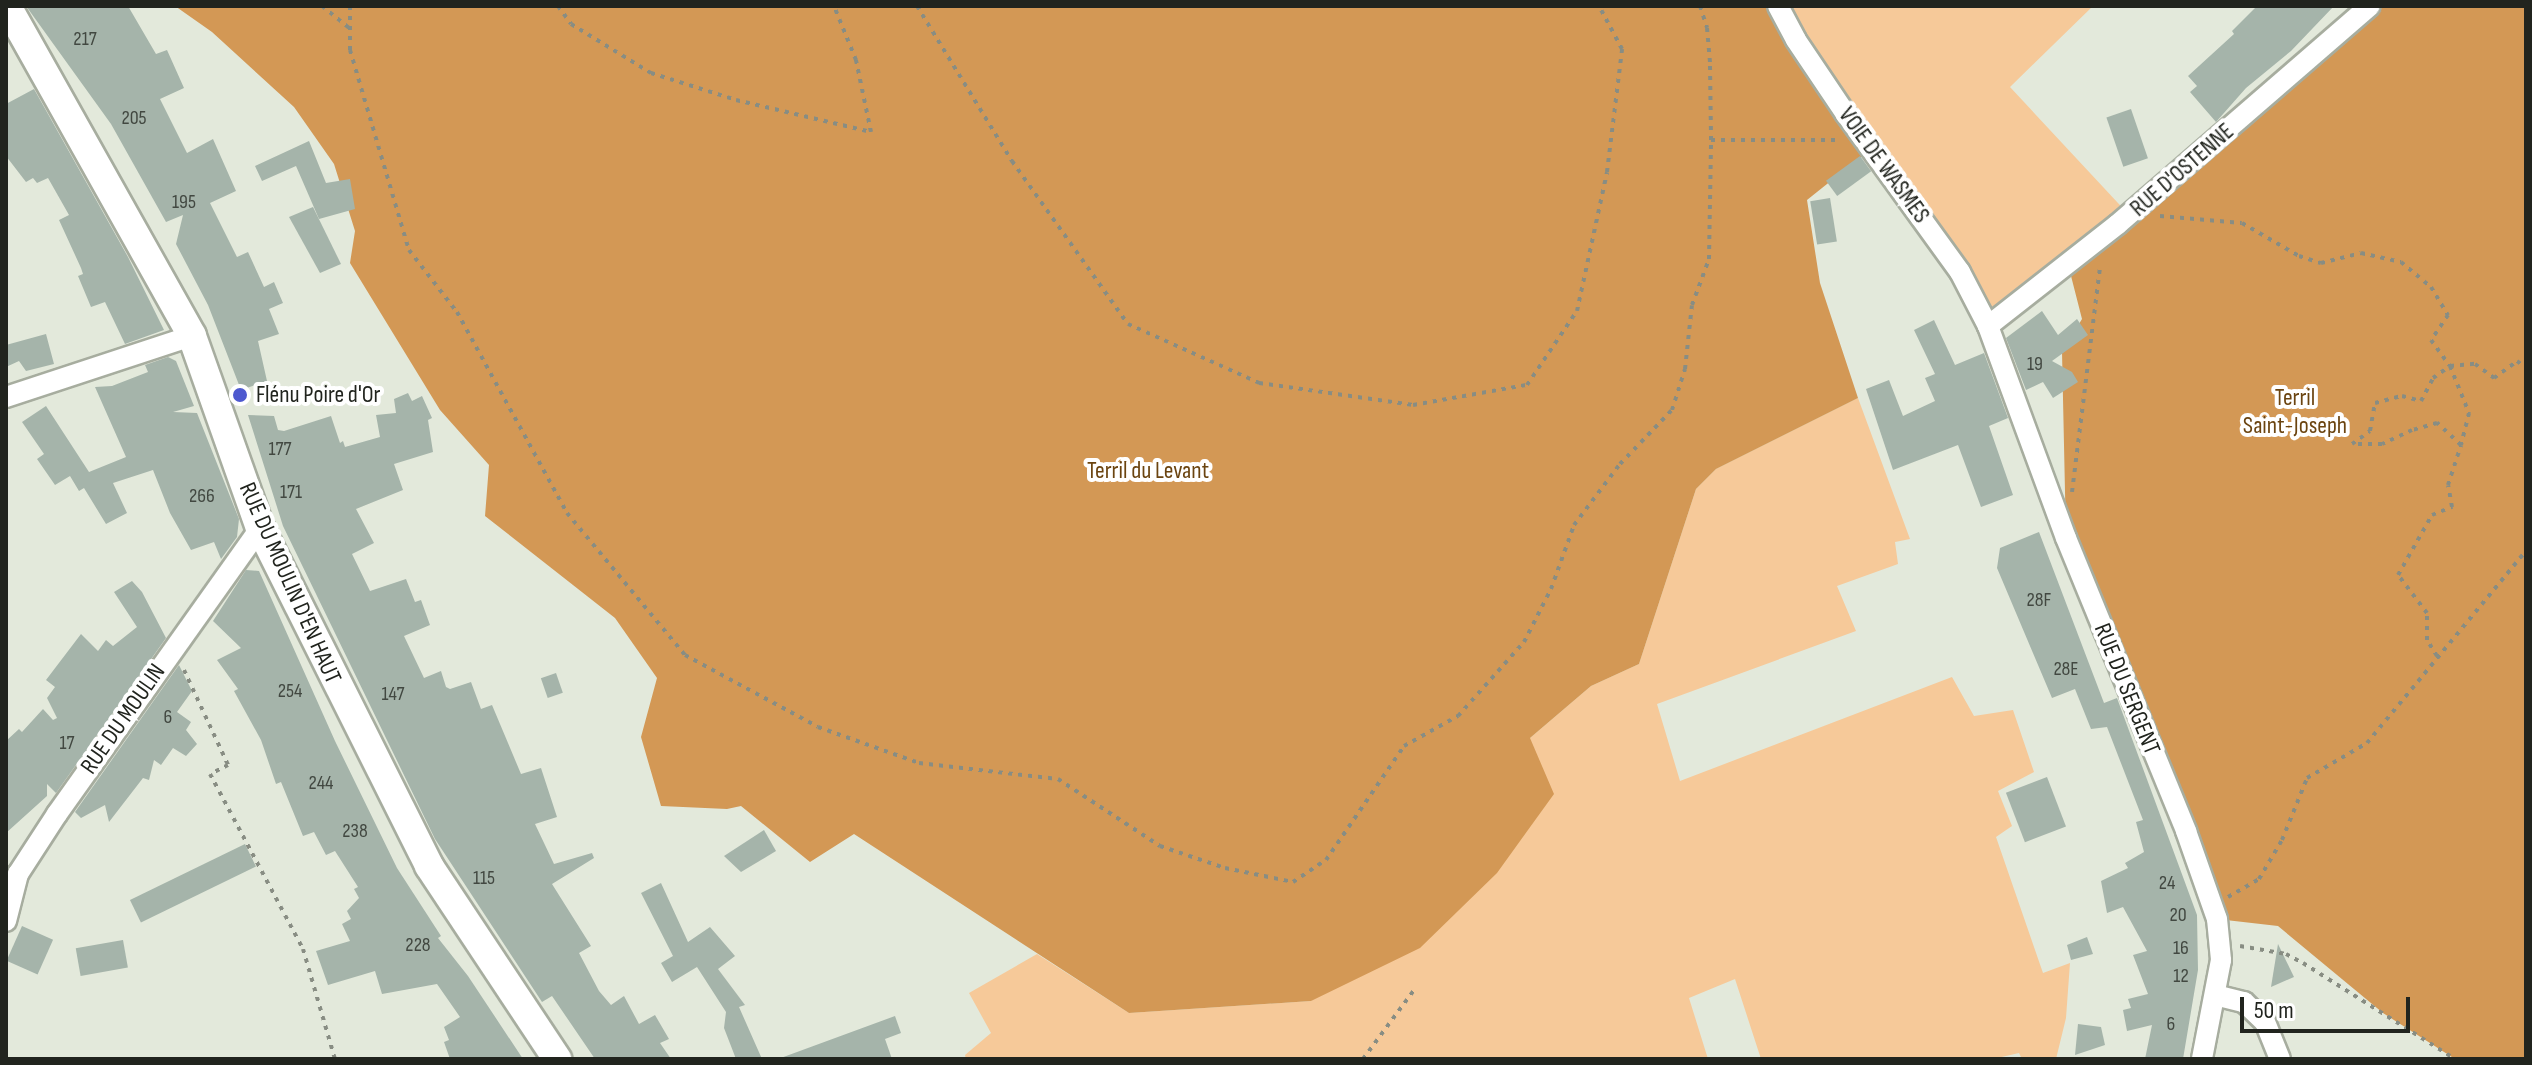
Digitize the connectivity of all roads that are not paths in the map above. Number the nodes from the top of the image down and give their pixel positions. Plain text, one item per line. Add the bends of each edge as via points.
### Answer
1 (7, 6) edge
2 (1778, 6) edge
3 (2370, 6) edge
4 (1988, 326) junction
5 (192, 336) junction
6 (6, 397) edge
7 (260, 528) junction
8 (6, 921) edge
9 (2215, 995) junction
10 (557, 1059) edge
11 (2202, 1059) edge
12 (2280, 1059) edge

1 - 5 street, RUE DU MOULIN D'EN HAUT
2 - 4 street, VOIE DE WASMES via 1796,40 1960,272
3 - 4 street, RUE D'OSTENNE via 2111,230
4 - 9 street, RUE DU SERGENT via 2212,905 2220,942
5 - 6 street
5 - 7 street, RUE DU MOULIN D'EN HAUT
7 - 8 street, RUE DU MOULIN via 18,874
7 - 10 street, RUE DU MOULIN D'EN HAUT via 429,866
9 - 11 street, RUE DU SERGENT
9 - 12 street via 2244,1002 2265,1022

